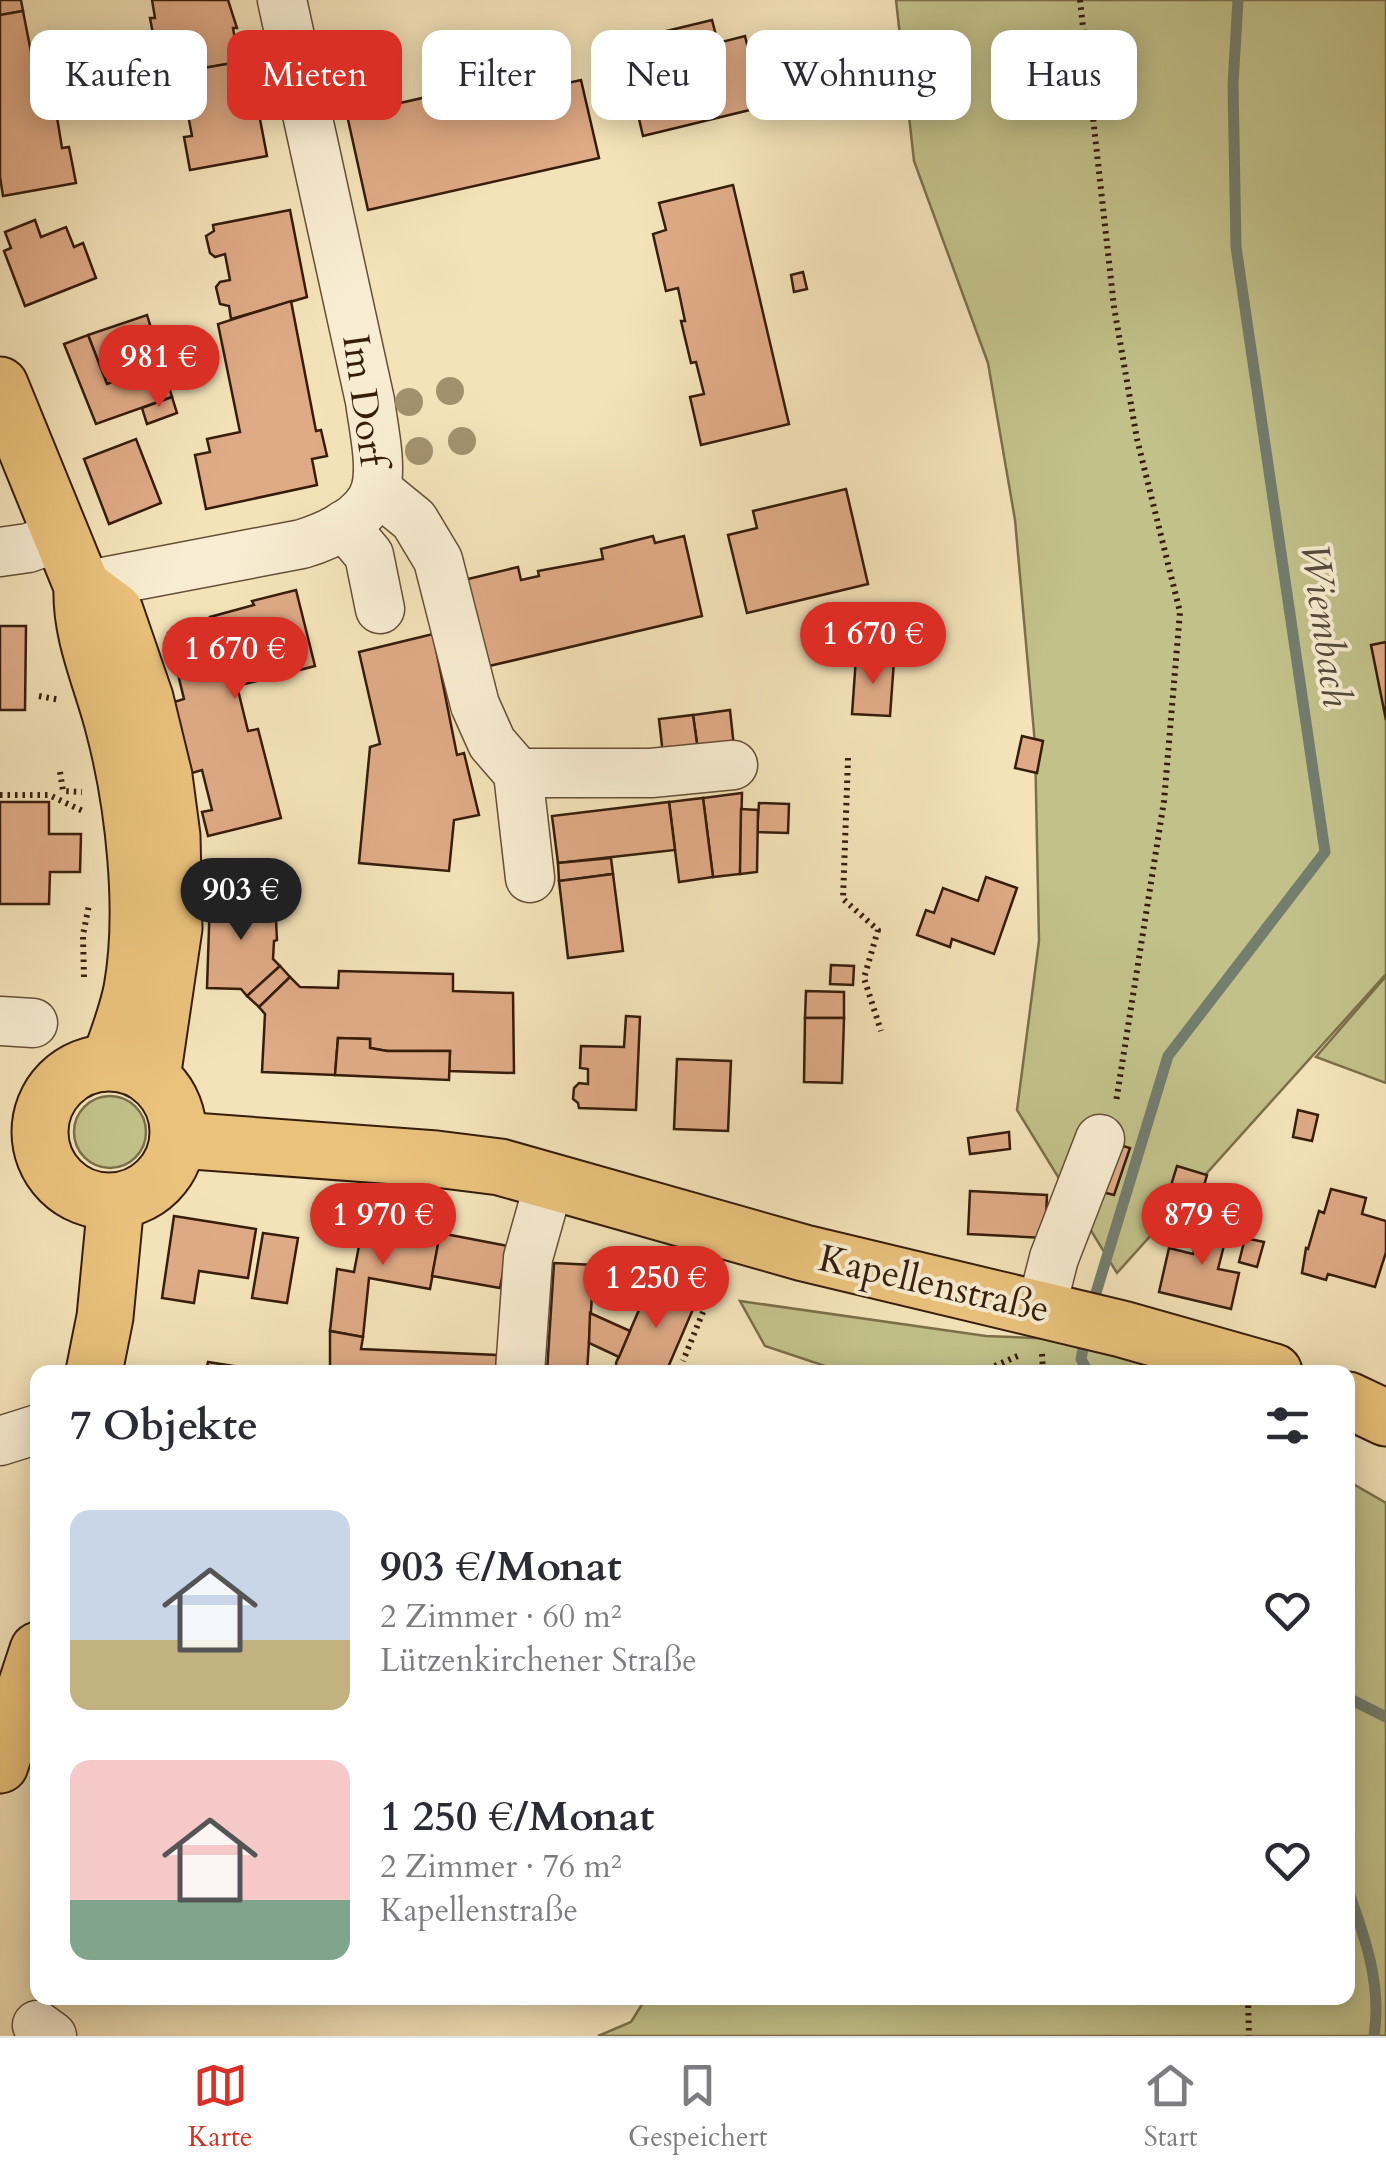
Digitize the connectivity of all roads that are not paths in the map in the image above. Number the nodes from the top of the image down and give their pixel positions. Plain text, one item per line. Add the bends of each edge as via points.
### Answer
1 (282, 0) edge
2 (0, 385) edge
3 (376, 490) junction
4 (344, 525) junction
5 (63, 536) junction
6 (0, 552) edge
7 (82, 586) junction
8 (380, 610) dead end
9 (733, 764) dead end
10 (518, 773) junction
11 (530, 878) dead end
12 (130, 1070) junction
13 (20, 1134) edge
14 (1100, 1139) road end
15 (179, 1140) junction
16 (550, 1180) junction
17 (116, 1202) junction
18 (1040, 1325) junction
19 (95, 1365) edge
20 (520, 1365) edge
21 (1249, 1365) edge
22 (1355, 1403) edge
23 (1386, 1418) edge
24 (30, 1432) edge
25 (0, 1441) edge
26 (30, 1674) edge
27 (0, 1765) edge

1 - 3 street, Im Dorf via 374,429
2 - 5 main road
3 - 4 street, Im Dorf
3 - 10 street via 414,520 438,560 475,705 492,744
4 - 7 street, Im Dorf via 302,544
4 - 8 street via 369,555
5 - 6 street
5 - 7 main road
7 - 12 main road via 81,614 132,817
9 - 10 street via 652,773
10 - 11 street
12 - 13 main road via 88,1066 68,1076
12 - 15 main road via 172,1102
13 - 17 main road via 64,1184 94,1200
14 - 18 street via 1054,1258
15 - 16 main road, Kapellenstraße via 436,1158
15 - 17 main road via 158,1182
16 - 18 main road, Kapellenstraße
16 - 20 street via 528,1258
17 - 19 main road
18 - 21 main road, Kapellenstraße via 1122,1329
22 - 23 main road
24 - 25 street
26 - 27 main road

